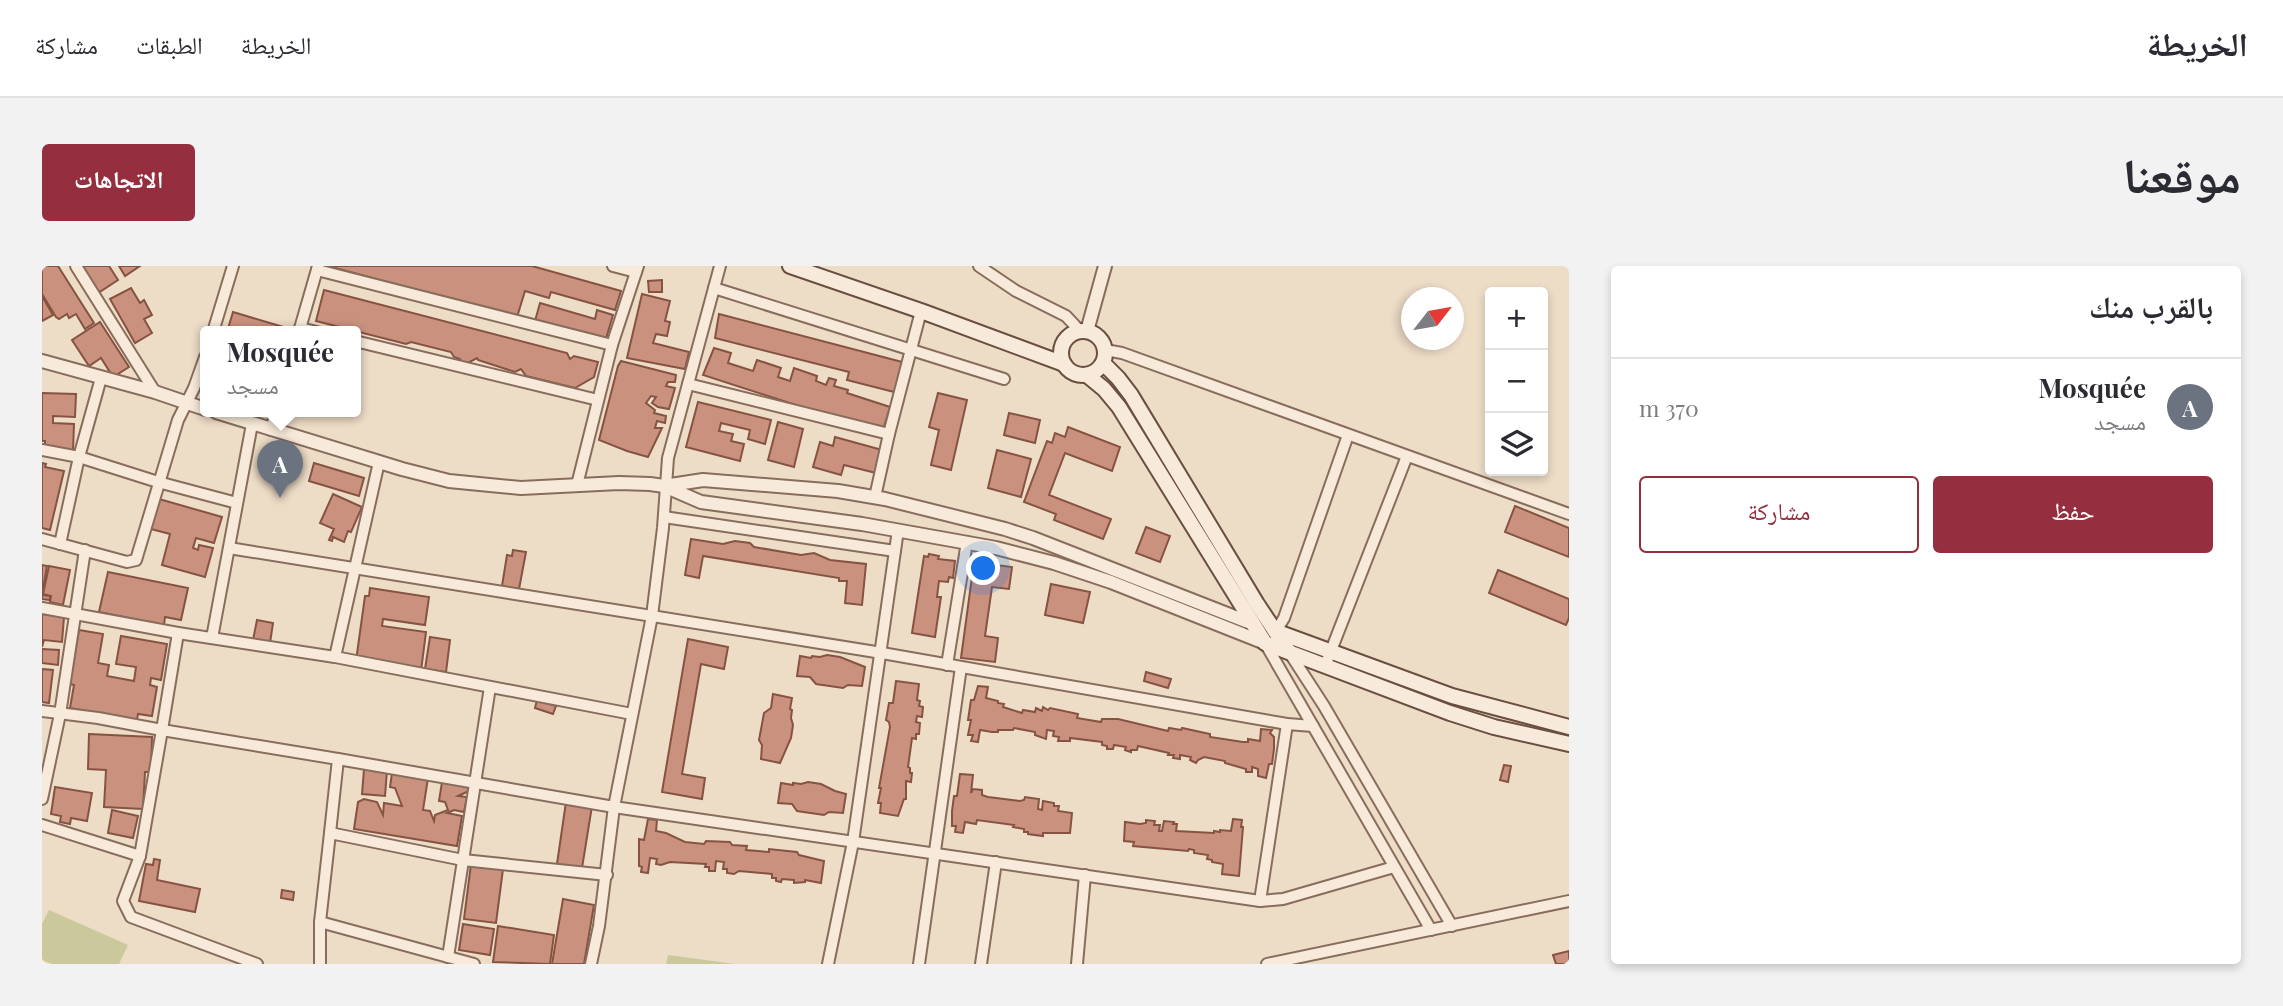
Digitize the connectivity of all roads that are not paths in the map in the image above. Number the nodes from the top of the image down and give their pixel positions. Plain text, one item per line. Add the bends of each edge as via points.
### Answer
1 (76, 266) edge
2 (233, 266) edge
3 (612, 266) edge
4 (720, 266) edge
5 (790, 266) edge
6 (978, 266) edge
7 (1105, 266) edge
8 (318, 268) edge
9 (637, 269) edge
10 (714, 288) junction
11 (921, 311) junction
12 (215, 326) edge
13 (301, 326) edge
14 (1084, 331) junction
15 (361, 342) edge
16 (1064, 342) junction
17 (612, 345) junction
18 (911, 349) junction
19 (1032, 351) junction
20 (1104, 356) junction
21 (42, 361) edge
22 (1064, 364) junction
23 (200, 370) edge
24 (1087, 375) junction
25 (101, 378) junction
26 (1004, 379) dead end
27 (688, 384) junction
28 (155, 392) junction
29 (598, 400) junction
30 (187, 403) junction
31 (200, 407) edge
32 (231, 417) edge
33 (275, 417) edge
34 (252, 424) junction
35 (271, 430) junction
36 (889, 434) junction
37 (1348, 435) junction
38 (42, 450) edge
39 (1407, 456) junction
40 (79, 457) junction
41 (379, 462) junction
42 (158, 482) junction
43 (577, 485) junction
44 (664, 486) junction
45 (876, 497) junction
46 (237, 503) junction
47 (1569, 514) edge
48 (664, 517) junction
49 (898, 530) junction
50 (42, 539) edge
51 (967, 542) junction
52 (60, 544) junction
53 (229, 548) junction
54 (85, 550) junction
55 (895, 551) junction
56 (355, 568) junction
57 (42, 608) edge
58 (75, 615) junction
59 (652, 616) junction
60 (1253, 624) junction
61 (1276, 631) junction
62 (178, 633) junction
63 (212, 638) junction
64 (1265, 643) junction
65 (1289, 652) junction
66 (882, 653) junction
67 (335, 657) junction
68 (1328, 659) junction
69 (947, 665) junction
70 (961, 667) junction
71 (490, 687) junction
72 (42, 711) edge
73 (60, 713) junction
74 (632, 714) junction
75 (1287, 724) junction
76 (1313, 726) junction
77 (1569, 727) edge
78 (162, 730) junction
79 (1569, 744) edge
80 (338, 759) junction
81 (475, 782) junction
82 (42, 799) edge
83 (614, 807) junction
84 (42, 825) edge
85 (330, 833) junction
86 (853, 842) junction
87 (936, 854) junction
88 (140, 856) junction
89 (463, 860) junction
90 (996, 862) junction
91 (1394, 867) junction
92 (607, 875) junction
93 (1085, 875) junction
94 (1261, 901) junction
95 (1569, 901) edge
96 (320, 922) junction
97 (1452, 926) junction
98 (1431, 930) junction
99 (448, 957) junction
100 (257, 964) edge
101 (320, 964) edge
102 (474, 964) edge
103 (591, 964) edge
104 (828, 964) edge
105 (919, 964) edge
106 (981, 964) edge
107 (1077, 964) edge
108 (1267, 964) edge

1 - 28 street
2 - 12 street
3 - 9 street
4 - 10 street
5 - 11 main road
6 - 14 street
7 - 14 street
8 - 13 street
8 - 17 street
9 - 17 street
10 - 18 street
10 - 27 street
11 - 18 street
11 - 19 main road
14 - 16 main road
14 - 20 main road via 1099,338
15 - 29 street
16 - 19 main road
16 - 22 main road
17 - 29 street
18 - 26 street
18 - 36 street
19 - 22 main road
20 - 24 main road via 1099,369
20 - 37 street via 1128,355
20 - 61 main road
21 - 25 street
22 - 24 main road via 1074,373
23 - 30 street
24 - 60 main road via 1119,407
25 - 28 street
25 - 40 street
27 - 36 street
27 - 44 street
28 - 30 street
29 - 43 street
30 - 31 street
30 - 42 street
32 - 34 street
33 - 35 street
34 - 35 street
34 - 46 street
35 - 41 street
36 - 45 street
37 - 39 street
37 - 61 street
38 - 40 street
39 - 47 street
39 - 68 street
40 - 42 street
40 - 52 street
41 - 43 street via 473,485
41 - 56 street
42 - 46 street
42 - 54 street via 136,560 127,562
43 - 44 street
44 - 45 street via 703,480
44 - 48 street
44 - 49 street via 701,502
45 - 60 street via 1023,535
46 - 53 street
48 - 55 street
48 - 59 street
49 - 51 street
49 - 55 street
50 - 52 street
51 - 64 street via 1083,572
51 - 69 street
52 - 54 street
53 - 56 street
53 - 63 street
54 - 58 street
55 - 66 street
56 - 59 street
56 - 67 street
57 - 58 street
58 - 62 street
58 - 73 street
59 - 66 street
59 - 74 street
60 - 61 main road
60 - 64 main road
61 - 65 main road
61 - 68 main road
62 - 63 street
62 - 78 street
63 - 67 street
64 - 65 main road
64 - 76 street
65 - 68 main road
65 - 97 street
66 - 69 street
66 - 86 street
67 - 71 street
68 - 77 main road
68 - 79 main road via 1450,713
69 - 70 street
70 - 75 street
70 - 87 street
71 - 74 street
71 - 81 street
72 - 73 street
73 - 78 street
73 - 82 street
74 - 83 street
75 - 76 street
75 - 94 street
76 - 91 street
78 - 80 street
78 - 88 street
80 - 81 street
80 - 85 street
81 - 83 street
81 - 89 street
83 - 86 street
83 - 92 street
84 - 88 street
85 - 89 street
85 - 96 street
86 - 87 street
86 - 104 street
87 - 90 street
87 - 105 street
88 - 100 street via 123,901 131,917
89 - 92 street
89 - 99 street
90 - 93 street
90 - 106 street
91 - 94 street via 1283,899
91 - 98 street
92 - 103 street
93 - 94 street
93 - 107 street
95 - 97 street
96 - 99 street
96 - 101 street
97 - 98 street
98 - 108 street
99 - 102 street

